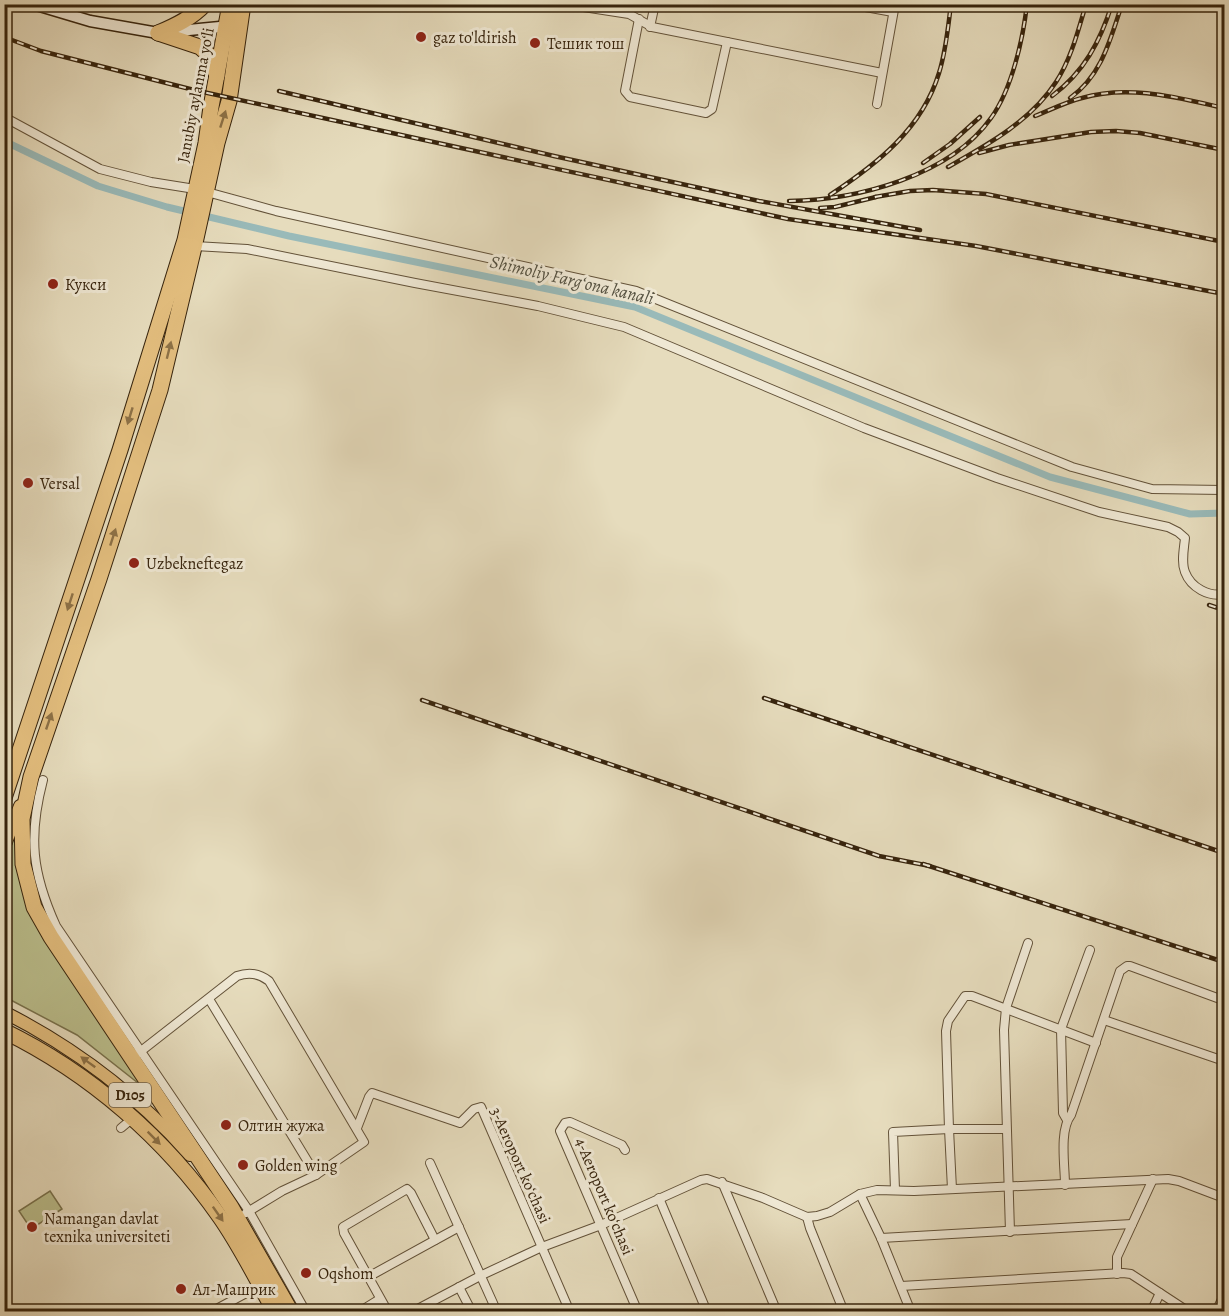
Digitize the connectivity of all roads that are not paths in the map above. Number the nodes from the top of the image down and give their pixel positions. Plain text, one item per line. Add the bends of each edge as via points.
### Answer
1 (33, 4) edge
2 (205, 4) edge
3 (230, 4) edge
4 (243, 4) edge
5 (564, 4) edge
6 (656, 4) edge
7 (849, 4) edge
8 (894, 8) edge
9 (639, 19) junction
10 (233, 26) junction
11 (650, 27) junction
12 (158, 33) junction
13 (727, 42) junction
14 (882, 73) junction
15 (217, 76) junction
16 (877, 104) dead end
17 (4, 117) edge
18 (200, 193) junction
19 (192, 243) junction
20 (1224, 490) edge
21 (1224, 594) edge
22 (20, 755) junction
23 (4, 778) edge
24 (37, 778) junction
25 (4, 798) edge
26 (4, 847) edge
27 (1028, 943) dead end
28 (1090, 951) dead end
29 (209, 999) junction
30 (1220, 999) dead end
31 (1006, 1008) junction
32 (4, 1012) edge
33 (1104, 1020) junction
34 (1061, 1029) junction
35 (8, 1037) edge
36 (1096, 1043) junction
37 (137, 1055) junction
38 (1224, 1061) edge
39 (1067, 1120) junction
40 (357, 1128) junction
41 (949, 1129) junction
42 (1006, 1129) junction
43 (625, 1150) dead end
44 (430, 1163) dead end
45 (316, 1175) junction
46 (1153, 1179) junction
47 (722, 1182) junction
48 (1065, 1185) junction
49 (1007, 1187) junction
50 (952, 1189) junction
51 (895, 1190) junction
52 (860, 1194) junction
53 (659, 1198) junction
54 (1224, 1198) edge
55 (239, 1212) junction
56 (807, 1217) junction
57 (1132, 1224) junction
58 (601, 1225) junction
59 (459, 1227) junction
60 (1010, 1232) junction
61 (881, 1238) junction
62 (435, 1240) junction
63 (542, 1247) junction
64 (1117, 1274) junction
65 (482, 1275) junction
66 (368, 1277) junction
67 (266, 1282) junction
68 (901, 1286) junction
69 (459, 1287) junction
70 (1160, 1293) junction
71 (1224, 1295) edge
72 (380, 1299) junction
73 (211, 1311) edge
74 (275, 1311) edge
75 (291, 1311) edge
76 (306, 1311) edge
77 (358, 1311) edge
78 (387, 1311) edge
79 (412, 1311) edge
80 (472, 1311) edge
81 (497, 1311) edge
82 (570, 1311) edge
83 (638, 1311) edge
84 (707, 1311) edge
85 (777, 1311) edge
86 (844, 1311) edge
87 (911, 1311) edge
88 (1152, 1311) edge
89 (1189, 1311) edge
90 (1216, 1311) edge

1 - 12 main road via 90,21
2 - 12 highway
3 - 10 highway, Janubiy aylanma yoʻli
4 - 10 highway, Janubiy aylanma yoʻli
5 - 9 street
6 - 11 street
7 - 8 street
8 - 14 street
9 - 11 street
9 - 13 street via 625,91 630,97 710,112
10 - 12 main road
10 - 15 highway, Janubiy aylanma yoʻli
18 -> 10 highway, Janubiy aylanma yoʻli via 230,101
11 - 13 street
12 - 15 highway via 200,47 210,56
13 - 14 street
14 - 16 street
15 - 18 highway, Janubiy aylanma yoʻli
17 - 18 street via 100,169
18 - 19 highway
18 - 20 street via 636,291 1072,467 1152,489
19 - 21 street via 248,249 538,306 624,327 864,428 997,478 1099,512 1178,531 1185,538 1183,565 1192,584 1216,596
19 -> 22 highway
24 -> 19 highway via 160,390
22 - 23 highway
22 - 25 highway
24 - 26 main road
24 - 37 highway via 22,819 23,864 34,907 51,937
27 - 31 street
28 - 34 street
29 - 37 street
29 - 40 street via 237,976 263,976 269,981
29 - 45 street
30 - 33 street via 1127,966 1118,974
31 - 34 street
31 - 41 street via 968,995 961,999 948,1021
31 - 42 street
55 -> 32 main road, D105 via 135,1099 71,1050
33 - 36 street
33 - 38 street
34 - 36 street
34 - 39 street via 1063,1113
35 -> 67 highway, D105 via 74,1073 127,1123 170,1155 193,1180
36 - 39 street
37 - 55 highway
39 - 48 street
40 - 45 street via 364,1139 362,1145
40 - 63 street, 3-Aeroport koʻchasi via 372,1094 460,1123 481,1107
41 - 42 street
41 - 50 street
41 - 51 street via 893,1132
42 - 49 street
43 - 58 street, 4-Aeroport koʻchasi via 622,1144 570,1122 561,1127
44 - 59 street
45 - 55 street
46 - 48 street
46 - 54 street via 1179,1181
46 - 57 street
47 - 53 street via 701,1180
47 - 56 street
47 - 85 street
48 - 49 street
49 - 50 street
49 - 60 street
50 - 51 street
51 - 52 street
52 - 56 street via 830,1212
52 - 61 street
53 - 58 street
53 - 84 street
55 - 67 highway, D105
55 - 76 street
56 - 86 street
57 - 60 street
57 - 64 street via 1117,1257
58 - 63 street
58 - 83 street, 4-Aeroport koʻchasi
59 - 62 street
59 - 65 street
60 - 61 street
61 - 68 street
62 - 66 street
62 - 66 street via 411,1193 405,1189 343,1227
63 - 65 street
63 - 82 street, 3-Aeroport koʻchasi
64 - 68 street
64 - 70 street via 1131,1274
65 - 69 street
65 - 81 street
66 - 72 street
67 - 73 street
67 - 74 highway, D105
67 - 75 highway, D105
68 - 87 street
69 - 79 street
69 - 80 street
70 - 88 street
70 - 89 street
71 - 90 street
72 - 77 street
72 - 78 street

